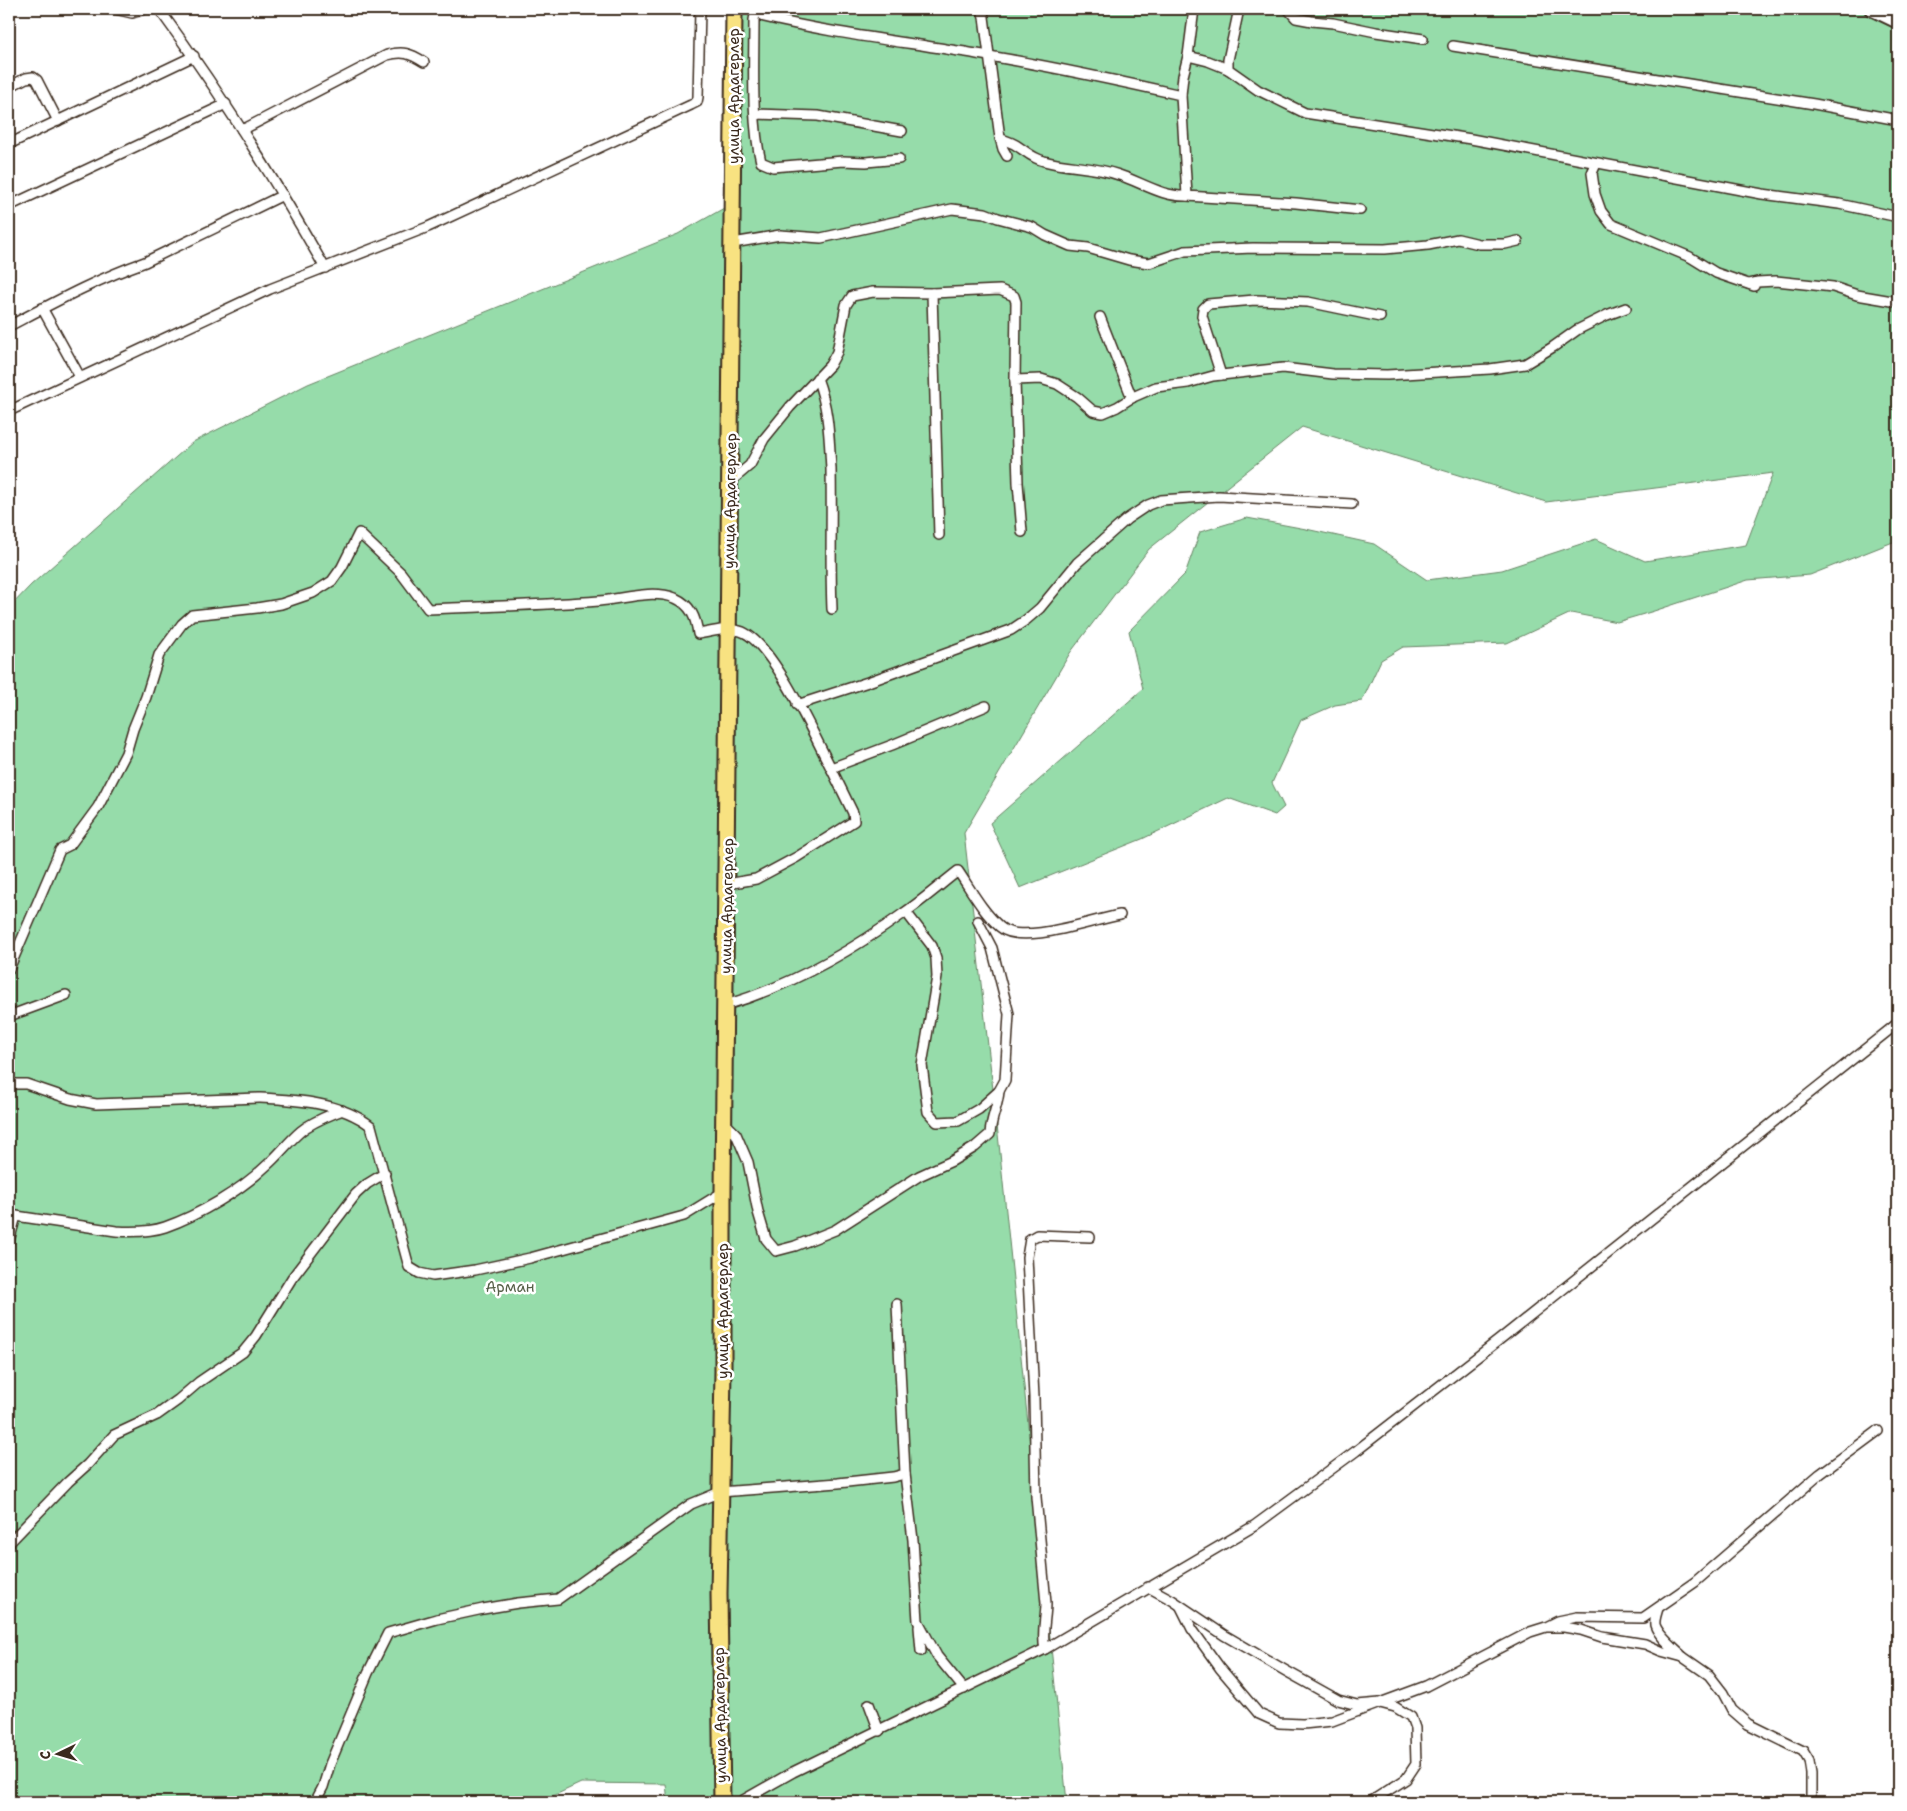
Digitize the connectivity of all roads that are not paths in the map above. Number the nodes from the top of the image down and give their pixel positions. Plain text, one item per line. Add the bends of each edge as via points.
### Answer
1 (115, 9) edge
2 (144, 9) edge
3 (158, 9) edge
4 (700, 9) edge
5 (734, 9) edge
6 (758, 9) edge
7 (982, 9) edge
8 (1194, 9) edge
9 (1239, 9) edge
10 (1288, 9) edge
11 (1871, 9) edge
12 (1898, 22) edge
13 (1423, 39) dead end
14 (1453, 46) dead end
15 (194, 56) junction
16 (989, 56) junction
17 (1188, 56) junction
18 (424, 62) dead end
19 (1228, 69) junction
20 (9, 87) edge
21 (1182, 95) junction
22 (226, 104) junction
23 (756, 114) junction
24 (1898, 120) edge
25 (58, 121) junction
26 (242, 130) junction
27 (902, 131) dead end
28 (1000, 138) junction
29 (9, 144) edge
30 (1007, 156) dead end
31 (899, 159) dead end
32 (1596, 164) junction
33 (283, 195) junction
34 (1187, 196) junction
35 (9, 206) edge
36 (1360, 210) dead end
37 (1898, 217) edge
38 (1518, 242) dead end
39 (733, 243) junction
40 (325, 268) junction
41 (932, 293) junction
42 (1898, 302) edge
43 (42, 308) junction
44 (1626, 308) dead end
45 (1100, 317) dead end
46 (1380, 317) dead end
47 (9, 326) edge
48 (1221, 375) junction
49 (80, 378) junction
50 (817, 378) junction
51 (1015, 380) junction
52 (1132, 398) junction
53 (9, 411) edge
54 (730, 482) junction
55 (1352, 504) dead end
56 (1022, 532) dead end
57 (939, 534) dead end
58 (832, 608) dead end
59 (729, 629) junction
60 (797, 705) junction
61 (986, 706) dead end
62 (831, 768) junction
63 (727, 884) junction
64 (906, 912) junction
65 (1120, 915) dead end
66 (978, 921) dead end
67 (9, 969) edge
68 (66, 995) dead end
69 (726, 1004) junction
70 (9, 1016) edge
71 (1898, 1023) edge
72 (9, 1084) edge
73 (999, 1091) junction
74 (344, 1110) junction
75 (724, 1122) junction
76 (385, 1173) junction
77 (723, 1192) junction
78 (12, 1215) edge
79 (1090, 1237) dead end
80 (9, 1241) edge
81 (896, 1304) dead end
82 (1878, 1431) dead end
83 (905, 1474) junction
84 (720, 1492) junction
85 (9, 1543) edge
86 (1148, 1587) junction
87 (1179, 1604) junction
88 (1658, 1608) junction
89 (918, 1622) junction
90 (1543, 1628) junction
91 (1045, 1649) junction
92 (921, 1651) dead end
93 (1683, 1657) junction
94 (964, 1689) junction
95 (1380, 1703) junction
96 (869, 1704) dead end
97 (879, 1731) junction
98 (315, 1802) edge
99 (722, 1802) edge
100 (740, 1802) edge
101 (1370, 1802) edge
102 (1811, 1802) edge

1 - 2 street via 132,13
3 - 15 street
4 - 40 street via 698,98 691,106 436,223
5 - 39 main road, улица Ардагерлер
6 - 16 street via 764,17 806,27
6 - 23 street via 754,20
7 - 16 street
8 - 17 street
9 - 19 street
10 - 13 street via 1296,18
11 - 12 street
14 - 24 street
15 - 22 street
15 - 25 street
16 - 21 street
16 - 28 street
17 - 19 street
17 - 21 street
18 - 26 street via 399,52 387,55
19 - 32 street via 1258,90 1305,113 1470,139
20 - 25 street via 33,77
21 - 34 street
22 - 26 street
22 - 35 street
23 - 27 street via 818,116
23 - 31 street via 761,162 773,167
25 - 29 street
26 - 33 street
28 - 30 street
28 - 34 street via 1042,161 1110,172 1178,197
32 - 37 street via 1762,194 1840,204
32 - 42 street via 1592,173 1596,194 1601,211 1611,224 1690,258 1716,273 1752,285 1776,281 1833,287
33 - 40 street
33 - 43 street
34 - 36 street
38 - 39 street via 1478,244 1458,240 1385,249 1185,251 1149,263 1070,246 1032,226 952,208 821,238 780,235
39 - 54 main road, улица Ардагерлер
40 - 49 street via 270,289
41 - 50 street via 873,292 852,296 846,305 837,352
41 - 51 street via 1000,290 1014,296
41 - 57 street
43 - 47 street
43 - 49 street
44 - 48 street via 1576,330 1525,364 1436,373 1333,374 1284,368
45 - 52 street
46 - 48 street via 1308,302 1255,300 1208,304 1202,316
48 - 52 street via 1156,387
49 - 53 street
50 - 54 street via 764,439 750,465
50 - 58 street via 825,398 829,424
51 - 52 street via 1057,384 1093,411 1103,413
51 - 56 street
54 - 59 main road, улица Ардагерлер
55 - 60 street via 1219,496 1160,500 1127,519 1077,563 1040,608 1011,630
59 - 60 street via 742,631 759,643 789,687
59 - 63 main road, улица Ардагерлер
59 - 67 street via 698,634 694,617 684,603 656,595 562,604 428,608 401,573 359,533 332,581 313,593 281,604 192,615 182,624 159,655 126,752 98,807 70,845 60,850
60 - 62 street
61 - 62 street
62 - 63 street via 854,821 756,879
63 - 69 main road, улица Ардагерлер
64 - 65 street via 958,871 974,897 1001,928 1027,935
64 - 69 street via 804,974 758,995
64 - 73 street via 932,946 936,958 937,977 922,1065 928,1112 938,1122 958,1120 978,1109
66 - 73 street via 992,948 1009,1014 1005,1080
68 - 70 street
69 - 75 main road, улица Ардагерлер
71 - 86 street via 1312,1484 1254,1526
72 - 74 street via 26,1084 96,1104 260,1098
73 - 75 street via 990,1134 976,1147 919,1176 835,1230 776,1251 766,1239 748,1162 736,1134
74 - 76 street via 371,1126
74 - 78 street via 326,1116 301,1131 265,1168 232,1193 164,1227 116,1231
75 - 77 main road, улица Ардагерлер
76 - 77 street via 409,1267 433,1276 512,1262 654,1226 684,1216
76 - 85 street via 356,1194 292,1278 243,1352 157,1415 114,1434
77 - 84 main road, улица Ардагерлер
78 - 80 street
79 - 91 street via 1037,1236 1030,1239 1028,1247 1036,1497 1046,1603 1042,1639
81 - 83 street
82 - 88 street via 1820,1474 1695,1582
83 - 84 street
83 - 89 street
84 - 98 street via 691,1504 558,1598 483,1609 388,1633
84 - 99 main road, улица Ардагерлер
86 - 87 street
86 - 91 street
87 - 95 street via 1245,1647 1338,1700 1357,1705
87 - 95 street via 1220,1668 1259,1714 1279,1722 1303,1724 1332,1721
88 - 90 street via 1644,1618 1577,1617
88 - 93 street via 1656,1625
89 - 92 street
89 - 94 street via 937,1656
90 - 93 street via 1581,1630 1645,1644
90 - 95 street via 1426,1686
91 - 94 street
93 - 102 street via 1709,1675 1732,1710 1748,1724 1804,1751 1811,1773
94 - 97 street
95 - 101 street via 1395,1707 1411,1717 1415,1728 1416,1764 1406,1779
96 - 97 street
97 - 100 street via 793,1772

